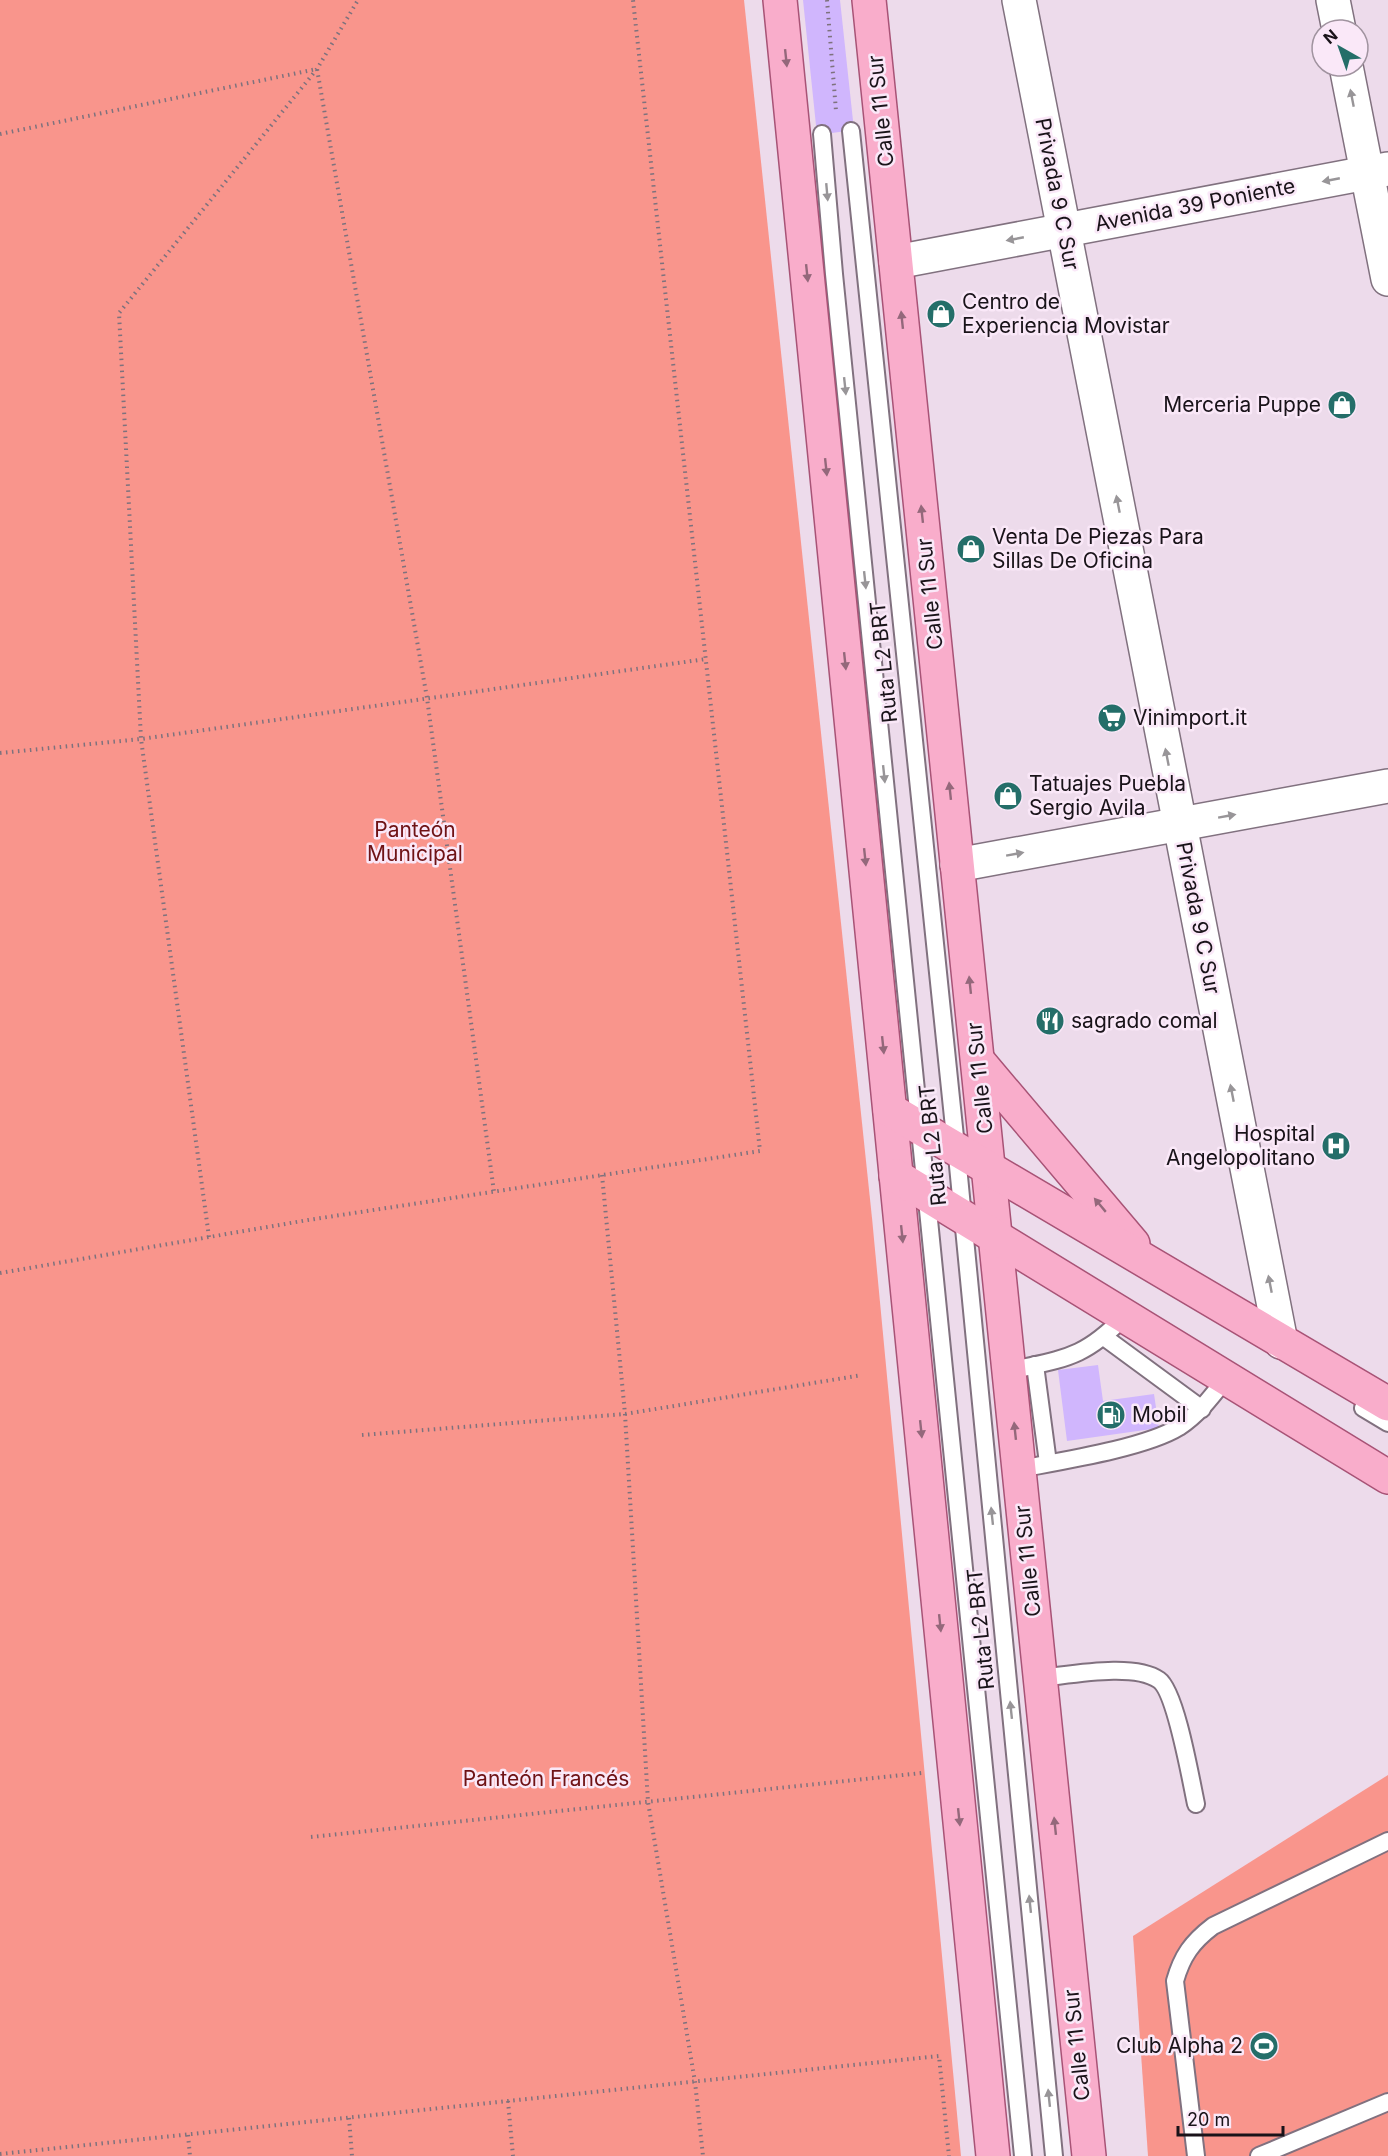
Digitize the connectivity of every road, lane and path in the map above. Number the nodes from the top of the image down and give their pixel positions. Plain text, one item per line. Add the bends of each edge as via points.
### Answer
1 (358, 0) edge
2 (633, 0) edge
3 (780, 0) edge
4 (870, 0) edge
5 (1019, 0) edge
6 (1333, 0) edge
7 (1337, 18) edge
8 (317, 69) junction
9 (1350, 78) edge
10 (851, 131) dead end
11 (0, 134) edge
12 (822, 134) dead end
13 (1378, 171) edge
14 (1064, 230) junction
15 (896, 262) junction
16 (1388, 279) edge
17 (706, 659) junction
18 (427, 698) junction
19 (141, 739) junction
20 (0, 753) edge
21 (1388, 786) edge
22 (1180, 824) junction
23 (957, 865) junction
24 (978, 1061) junction
25 (890, 1110) junction
26 (920, 1136) junction
27 (974, 1167) junction
28 (602, 1175) junction
29 (916, 1182) junction
30 (494, 1192) junction
31 (963, 1209) junction
32 (996, 1230) junction
33 (209, 1237) junction
34 (1151, 1266) junction
35 (0, 1273) edge
36 (1115, 1327) junction
37 (1281, 1342) junction
38 (1022, 1368) junction
39 (862, 1375) dead end
40 (1227, 1377) junction
41 (1388, 1404) edge
42 (1202, 1409) junction
43 (625, 1414) junction
44 (1388, 1423) edge
45 (362, 1435) dead end
46 (1388, 1464) edge
47 (1034, 1466) junction
48 (1388, 1477) edge
49 (1040, 1678) junction
50 (926, 1773) dead end
51 (648, 1802) junction
52 (1196, 1804) dead end
53 (311, 1837) dead end
54 (1388, 1841) edge
55 (695, 2082) junction
56 (508, 2101) junction
57 (1388, 2102) edge
58 (349, 2118) junction
59 (188, 2135) junction
60 (0, 2154) edge
61 (26, 2154) edge
62 (190, 2156) edge
63 (352, 2156) edge
64 (513, 2156) edge
65 (703, 2156) edge
66 (949, 2156) edge
67 (993, 2156) edge
68 (1023, 2156) edge
69 (1054, 2156) edge
70 (1089, 2156) edge
71 (1196, 2156) edge
72 (1259, 2156) edge

1 - 8 path
2 - 17 path
3 -> 25 main road
4 - 15 main road, Calle 11 Sur
5 - 14 street, Privada 9 C Sur
6 - 7 street
8 - 11 path
8 - 18 path
8 - 19 path via 119,313
13 -> 9 street
10 - 27 lane, Ruta L2 BRT
12 -> 26 lane, Ruta L2 BRT
13 -> 14 street, Avenida 39 Poniente
13 - 16 street
14 -> 15 street, Avenida 39 Poniente
22 -> 14 street, Privada 9 C Sur
23 -> 15 main road, Calle 11 Sur
17 - 18 path
17 - 28 path via 760,1151
18 - 19 path
18 - 30 path
19 - 20 path
19 - 33 path
22 -> 21 street
23 -> 22 street
37 -> 22 street, Privada 9 C Sur
24 -> 23 main road, Calle 11 Sur
24 - 27 main road, Calle 11 Sur
34 -> 24 main road
25 - 26 main road
25 - 29 main road
26 - 27 main road
26 - 29 lane, Ruta L2 BRT
27 - 31 lane, Ruta L2 BRT
27 - 32 main road, Calle 11 Sur
27 - 34 main road
27 - 44 lane
28 - 30 path
28 - 43 path
29 - 31 main road
29 -> 67 main road
29 - 68 lane, Ruta L2 BRT
30 - 33 path
31 - 32 main road
69 -> 31 lane, Ruta L2 BRT
32 - 36 main road
32 - 38 main road, Calle 11 Sur
32 - 46 lane
33 - 35 path
34 - 37 main road
36 - 38 lane via 1075,1356
36 - 40 main road
36 - 42 lane
37 - 41 main road
38 - 47 main road, Calle 11 Sur
39 - 43 path
40 - 42 lane
40 - 48 main road
42 - 47 lane via 1160,1437
43 - 45 path
43 - 51 path
47 - 49 main road, Calle 11 Sur
49 - 52 lane via 1104,1671 1143,1674 1161,1681 1171,1697
70 -> 49 main road, Calle 11 Sur
50 - 51 path
51 - 53 path
51 - 55 path
54 - 71 lane via 1213,1926 1194,1941 1181,1960 1175,1981
55 - 56 path
55 - 65 path
55 - 66 path via 939,2056
56 - 58 path
56 - 64 path
57 - 72 lane
58 - 59 path
58 - 63 path
59 - 61 path
59 - 62 path
60 - 61 path

